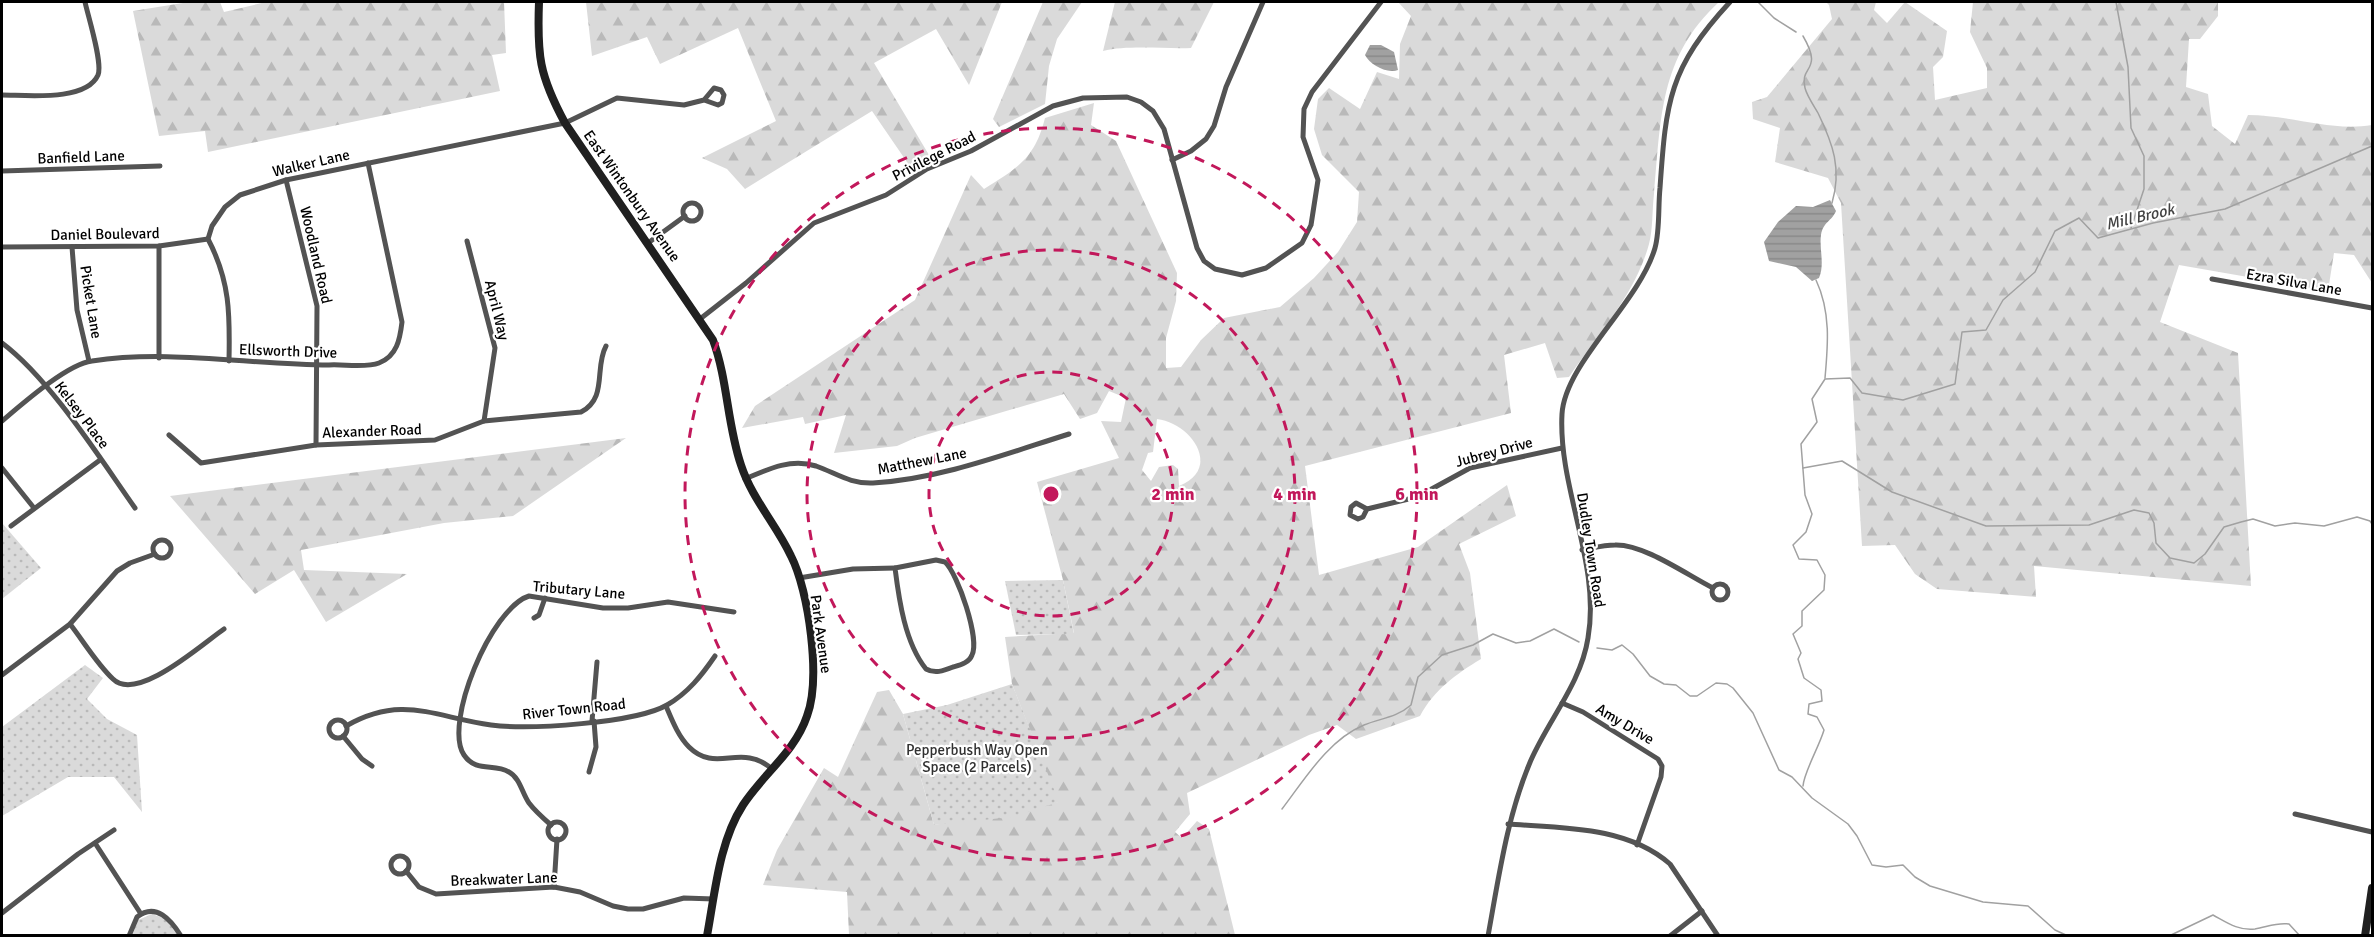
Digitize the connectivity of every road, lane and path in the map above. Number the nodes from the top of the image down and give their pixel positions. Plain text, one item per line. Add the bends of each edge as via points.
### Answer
1 (85, 2) edge
2 (539, 2) edge
3 (1263, 2) edge
4 (1382, 2) edge
5 (1730, 2) edge
6 (2, 95) edge
7 (704, 100) dead end
8 (565, 123) junction
9 (1172, 160) junction
10 (368, 163) junction
11 (160, 166) dead end
12 (2, 171) edge
13 (286, 180) junction
14 (685, 216) dead end
15 (208, 239) junction
16 (468, 241) dead end
17 (648, 243) junction
18 (159, 246) junction
19 (2, 247) edge
20 (72, 247) junction
21 (2212, 279) dead end
22 (2373, 308) edge
23 (700, 319) junction
24 (2, 343) edge
25 (606, 346) dead end
26 (159, 358) junction
27 (229, 360) junction
28 (89, 361) junction
29 (317, 365) junction
30 (45, 385) junction
31 (728, 398) joint
32 (2, 421) edge
33 (484, 421) junction
34 (1069, 434) dead end
35 (169, 435) dead end
36 (316, 445) junction
37 (1562, 448) junction
38 (100, 460) junction
39 (2, 468) edge
40 (745, 479) junction
41 (34, 508) junction
42 (135, 508) dead end
43 (1368, 509) dead end
44 (11, 526) dead end
45 (1582, 550) junction
46 (155, 554) dead end
47 (895, 568) junction
48 (800, 578) junction
49 (1713, 588) dead end
50 (545, 597) junction
51 (734, 612) dead end
52 (534, 618) dead end
53 (70, 624) junction
54 (224, 629) dead end
55 (715, 656) dead end
56 (597, 662) dead end
57 (2, 675) edge
58 (1562, 703) junction
59 (666, 706) junction
60 (461, 718) junction
61 (593, 721) junction
62 (346, 726) junction
63 (343, 736) junction
64 (372, 766) dead end
65 (772, 769) junction
66 (589, 772) dead end
67 (2295, 814) dead end
68 (1508, 824) junction
69 (551, 825) junction
70 (114, 830) dead end
71 (2373, 832) edge
72 (557, 839) junction
73 (95, 843) junction
74 (1637, 845) junction
75 (406, 871) dead end
76 (554, 887) junction
77 (2373, 888) edge
78 (714, 899) junction
79 (1702, 911) junction
80 (2, 913) edge
81 (141, 914) junction
82 (129, 936) edge
83 (181, 936) edge
84 (707, 936) edge
85 (1488, 936) edge
86 (1670, 936) edge
87 (1718, 936) edge
88 (2365, 936) edge

1 - 6 street via 98,75 74,93
2 - 8 main road, East Wintonbury Avenue via 541,71
3 - 9 street via 1226,87 1214,126 1206,139
4 - 9 street, Privilege Road via 1312,92 1304,109 1303,137 1318,180 1311,225 1302,243 1266,268 1250,274 1234,275 1215,269 1200,254
5 - 37 street, Dudley Town Road via 1695,42 1680,69 1665,123 1655,248 1634,292 1569,385 1562,411
7 - 8 street, Walker Lane via 684,105 617,98
8 - 10 street, Walker Lane
8 - 17 main road, East Wintonbury Avenue
9 - 23 street, Privilege Road via 1160,119 1141,102 1118,96 1064,102 971,151 927,169 886,195 814,223
10 - 13 street, Walker Lane
10 - 29 street, Ellsworth Drive via 402,322 399,344 378,364
11 - 12 street, Banfield Lane
13 - 15 street, Walker Lane via 240,195 225,207
13 - 29 street, Woodland Road via 317,306
14 - 17 street
15 - 18 street, Daniel Boulevard
15 - 27 street via 229,295
16 - 33 street, April Way via 495,348
17 - 23 main road, East Wintonbury Avenue
18 - 20 street, Daniel Boulevard
18 - 26 street
19 - 20 street, Daniel Boulevard
20 - 28 street, Picket Lane via 77,310
21 - 22 street, Ezra Silva Lane
23 - 31 main road, East Wintonbury Avenue via 719,357
24 - 30 street, Kelsey Place
25 - 33 street, Alexander Road via 597,394 588,408
26 - 27 street, Ellsworth Drive
26 - 28 street, Ellsworth Drive
27 - 29 street, Ellsworth Drive
28 - 30 street, Ellsworth Drive
29 - 36 street, Woodland Road
30 - 32 street, Ellsworth Drive
30 - 38 street, Kelsey Place
31 - 40 main road, Park Avenue
33 - 36 street, Alexander Road via 435,440
34 - 40 street, Matthew Lane via 963,467 874,483 856,482 802,464 774,467
35 - 36 street, Alexander Road via 201,464
37 - 43 street, Jubrey Drive via 1470,468 1417,497
37 - 45 street, Dudley Town Road
38 - 41 street
38 - 42 street, Kelsey Place
39 - 41 street
40 - 48 main road, Park Avenue via 785,544
41 - 44 street
45 - 49 street via 1617,545 1635,549
45 - 58 street, Dudley Town Road via 1590,600 1589,635 1583,662
46 - 53 street via 117,571
47 - 47 street via 907,625 926,669 943,671 970,659 974,647 970,621 949,565 936,560
47 - 48 street via 853,568
48 - 65 main road, Park Avenue via 814,692 801,730
50 - 51 street, Tributary Lane via 603,608 668,602
50 - 52 street via 539,615
50 - 60 street, Tributary Lane via 524,597 499,621 477,661
53 - 54 street via 114,680 124,686 147,682
53 - 57 street
55 - 59 street, River Town Road via 701,677
56 - 61 street
58 - 68 street, Dudley Town Road via 1531,760
58 - 74 street, Amy Drive via 1658,759 1662,766
59 - 61 street, River Town Road
59 - 65 street via 679,733 697,753 718,760 756,758
60 - 61 street, River Town Road via 522,727
60 - 62 street, River Town Road via 423,709 396,708 369,714
60 - 69 street, Tributary Lane via 459,742 464,755 474,765 511,772 527,801
61 - 66 street via 596,747
62 - 63 street
62 - 63 street, River Town Road via 336,721 330,726 333,736
63 - 64 street
65 - 78 main road, Park Avenue via 744,804 732,827
67 - 71 street
68 - 74 street via 1592,830
68 - 85 street, Dudley Town Road
69 - 72 street via 550,835
69 - 72 street via 558,822 565,827 564,836
70 - 73 street
72 - 76 street
73 - 80 street
73 - 81 street
74 - 79 street via 1670,864
75 - 76 street, Breakwater Lane via 419,886 436,894
76 - 78 street, Breakwater Lane via 628,909 684,898
77 - 88 main road
78 - 84 main road, Park Avenue
79 - 86 street
79 - 87 street
81 - 82 street via 132,923
81 - 83 street via 152,911 165,915

